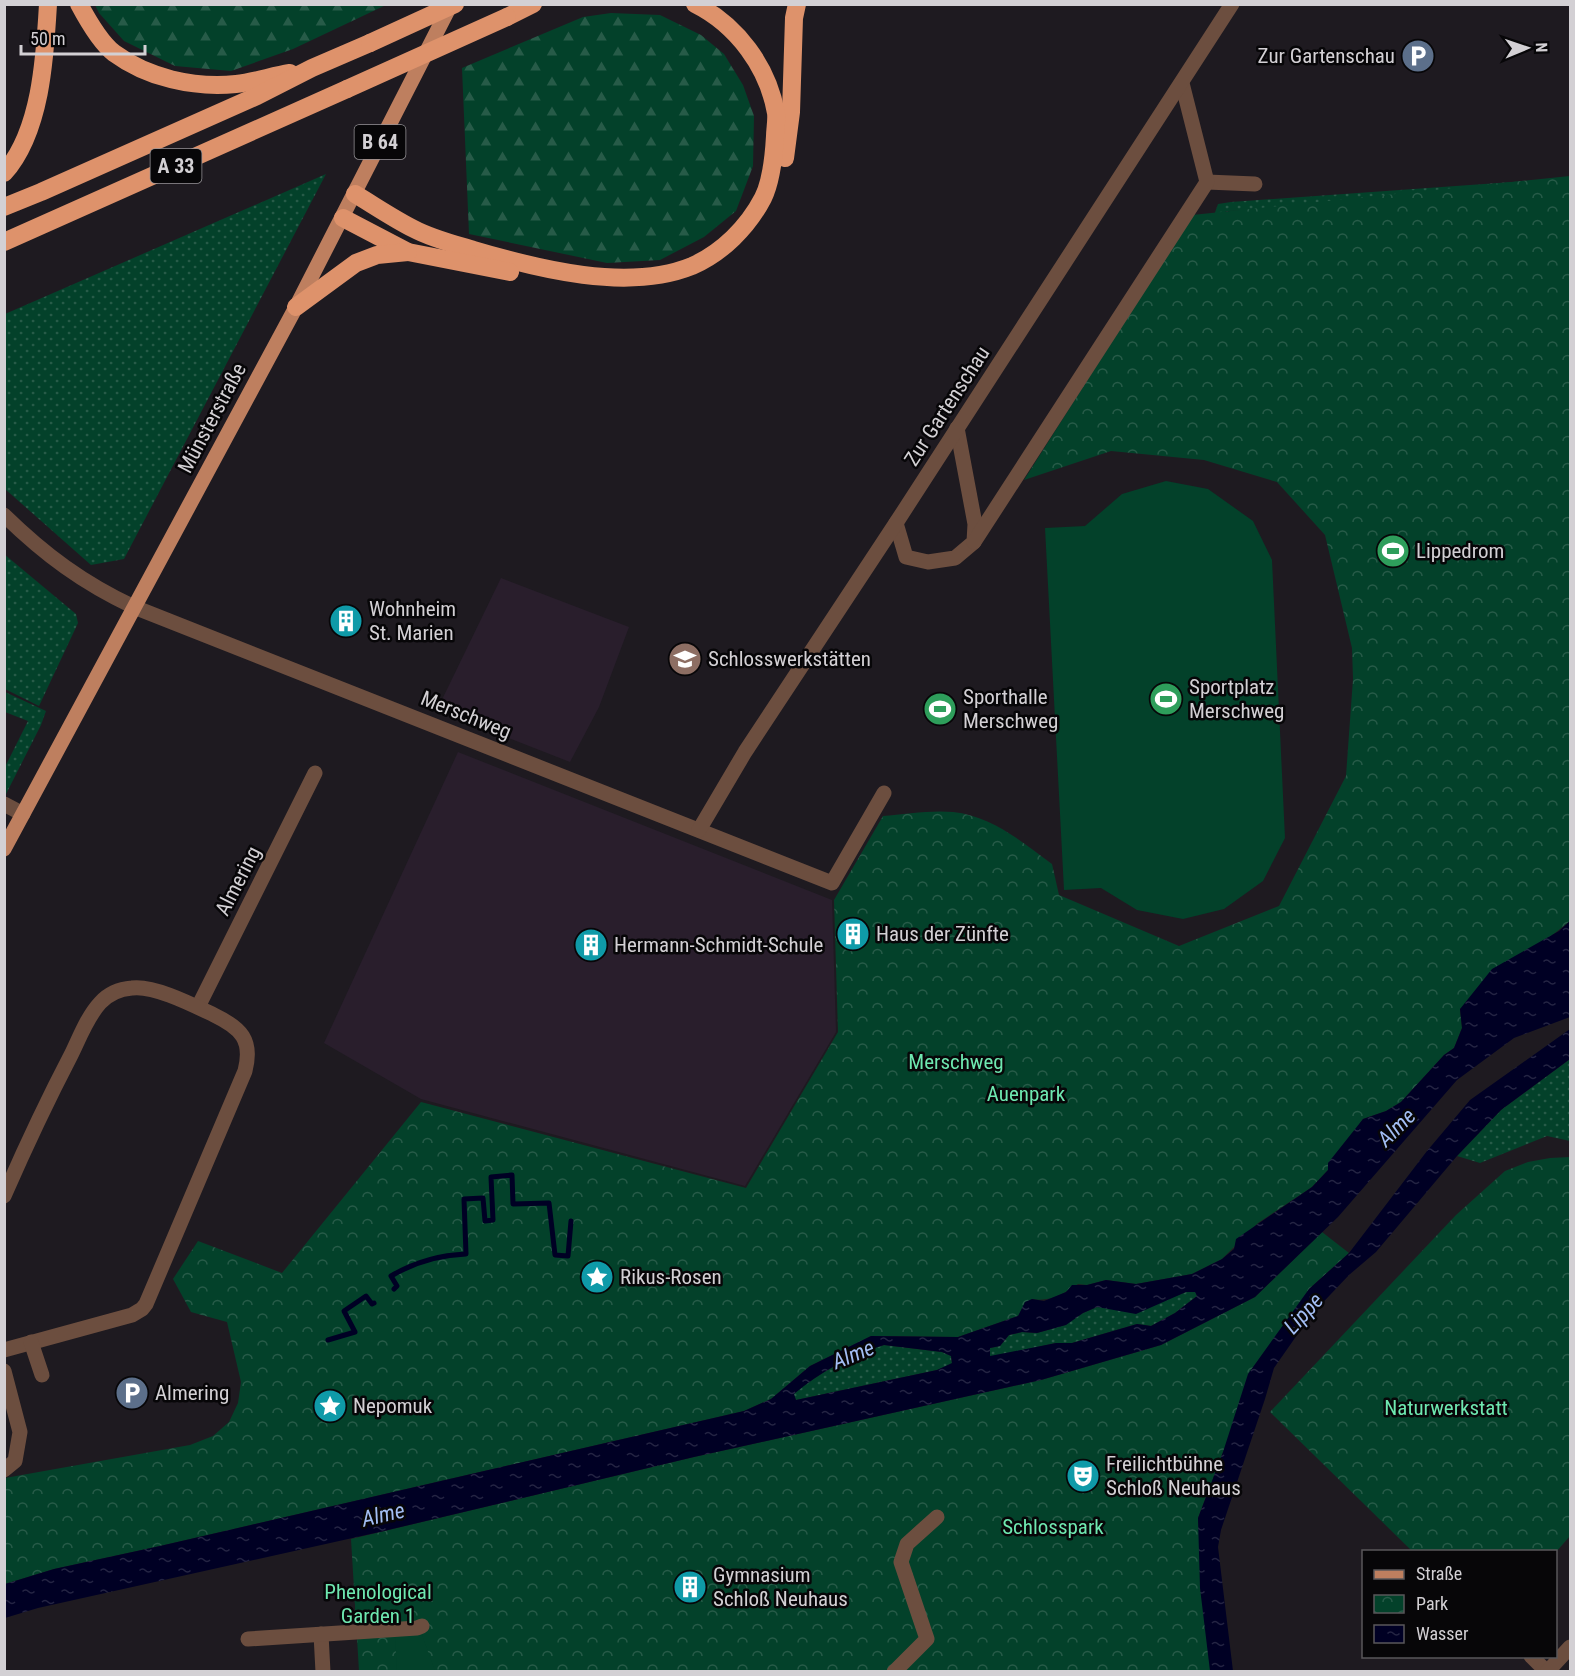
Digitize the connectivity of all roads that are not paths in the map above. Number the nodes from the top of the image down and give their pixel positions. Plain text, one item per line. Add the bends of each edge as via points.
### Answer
1 (48, 4) edge
2 (79, 4) edge
3 (453, 4) edge
4 (548, 4) edge
5 (695, 4) edge
6 (797, 4) edge
7 (1232, 4) edge
8 (521, 10) edge
9 (312, 68) junction
10 (1182, 83) junction
11 (4, 173) edge
12 (1207, 182) junction
13 (1255, 184) dead end
14 (356, 194) junction
15 (4, 207) edge
16 (343, 218) junction
17 (4, 242) edge
18 (408, 252) junction
19 (296, 307) junction
20 (957, 428) junction
21 (4, 515) edge
22 (896, 523) junction
23 (974, 542) junction
24 (135, 607) junction
25 (315, 773) dead end
26 (884, 793) dead end
27 (4, 804) edge
28 (23, 814) junction
29 (699, 830) junction
30 (4, 849) edge
31 (198, 1007) junction
32 (4, 1196) edge
33 (31, 1341) junction
34 (4, 1350) edge
35 (4, 1371) edge
36 (42, 1375) dead end
37 (4, 1470) edge
38 (937, 1518) dead end
39 (422, 1626) dead end
40 (321, 1634) junction
41 (248, 1639) dead end
42 (1570, 1647) edge
43 (1533, 1658) edge
44 (322, 1671) edge
45 (894, 1671) edge
46 (1547, 1671) edge

1 - 11 highway via 45,62 36,109 23,142
2 - 9 highway via 112,51 140,69 165,78 194,84 236,84
3 - 9 highway, A 33, bridge
3 - 14 main road, Münsterstraße / B 64 via 405,90
4 - 8 highway
5 - 14 highway via 711,12 750,50 767,83 776,115 774,155 764,197 722,249 692,266 658,276 626,278 516,263 436,239
6 - 18 highway via 785,157 770,204 726,256 694,274 659,284 595,285
7 - 10 street, Zur Gartenschau
8 - 17 highway, A 33, bridge
9 - 15 highway, A 33
10 - 12 street
10 - 20 street, Zur Gartenschau
12 - 13 street
12 - 23 street
14 - 16 main road, Münsterstraße
16 - 18 highway
16 - 19 main road, Münsterstraße
18 - 19 highway via 377,255 356,264
19 - 24 main road, Münsterstraße
20 - 22 street, Zur Gartenschau
20 - 23 street via 975,524
21 - 24 street, Merschweg via 72,573
22 - 23 street via 906,557 928,562 955,558
22 - 29 street, Zur Gartenschau
24 - 28 main road, Münsterstraße
24 - 29 street, Merschweg
25 - 31 street, Almering
26 - 29 street, Merschweg via 832,884
27 - 28 street
28 - 30 main road, Münsterstraße
31 - 32 street via 134,987 116,992 99,1004
31 - 33 street via 237,1029 247,1044 249,1058 146,1304 132,1315
33 - 34 street
33 - 36 street
35 - 37 street via 20,1432 15,1461
38 - 45 street via 908,1544 901,1562 927,1640
39 - 40 street
40 - 41 street
40 - 44 street
42 - 46 street
43 - 46 street

